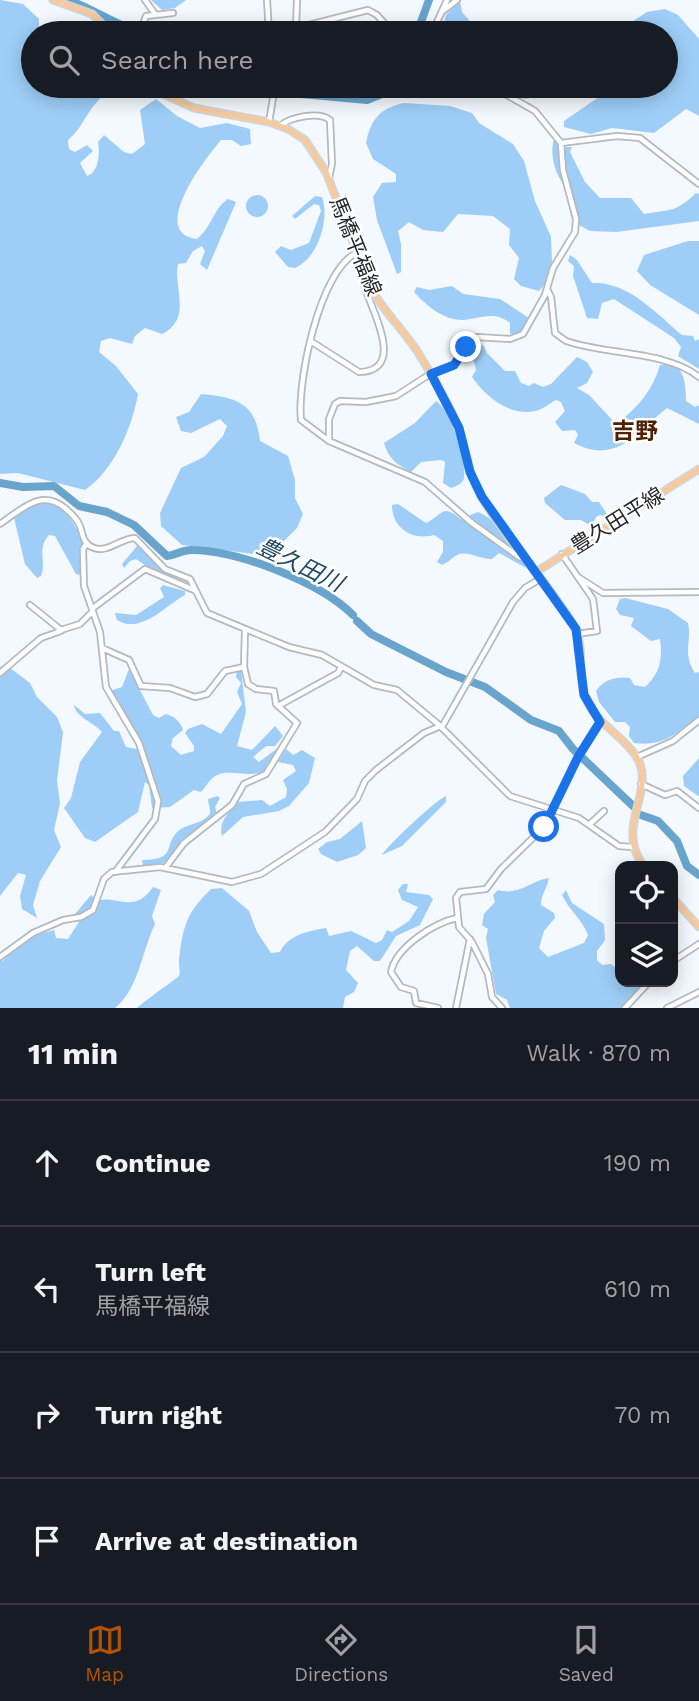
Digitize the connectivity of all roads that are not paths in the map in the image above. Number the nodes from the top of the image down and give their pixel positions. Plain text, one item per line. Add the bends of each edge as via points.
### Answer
1 (53, 0) edge
2 (145, 0) edge
3 (267, 0) edge
4 (297, 0) edge
5 (447, 0) edge
6 (457, 0) edge
7 (443, 11) junction
8 (173, 13) dead end
9 (155, 14) junction
10 (99, 21) edge
11 (144, 21) edge
12 (268, 21) edge
13 (296, 21) edge
14 (321, 21) edge
15 (382, 21) edge
16 (438, 21) edge
17 (172, 98) edge
18 (273, 98) edge
19 (512, 98) edge
20 (269, 122) junction
21 (280, 126) junction
22 (561, 143) junction
23 (329, 178) junction
24 (699, 184) edge
25 (356, 253) junction
26 (367, 279) junction
27 (547, 289) junction
28 (312, 342) junction
29 (431, 374) junction
30 (699, 377) edge
31 (329, 441) junction
32 (699, 468) edge
33 (0, 524) edge
34 (87, 543) junction
35 (562, 554) junction
36 (525, 558) junction
37 (536, 572) junction
38 (578, 577) junction
39 (540, 579) junction
40 (195, 589) junction
41 (699, 592) edge
42 (30, 605) dead end
43 (92, 610) junction
44 (61, 630) junction
45 (245, 630) junction
46 (577, 634) junction
47 (102, 648) junction
48 (244, 667) junction
49 (341, 667) junction
50 (0, 673) edge
51 (278, 706) junction
52 (699, 720) edge
53 (600, 722) junction
54 (440, 726) junction
55 (637, 757) junction
56 (640, 784) junction
57 (699, 808) edge
58 (552, 809) junction
59 (604, 811) dead end
60 (590, 824) junction
61 (632, 847) junction
62 (641, 861) edge
63 (166, 868) junction
64 (116, 871) junction
65 (678, 903) edge
66 (457, 918) junction
67 (699, 926) edge
68 (470, 939) junction
69 (699, 944) edge
70 (0, 957) edge
71 (678, 958) edge
72 (644, 987) edge
73 (699, 992) edge
74 (438, 1008) edge
75 (456, 1008) edge
76 (502, 1008) edge
77 (625, 1008) edge
78 (667, 1008) edge

1 - 10 main road
2 - 9 street
3 - 12 street
4 - 13 street
5 - 7 street
6 - 7 street
7 - 16 street
8 - 9 street
9 - 11 street
14 - 15 street via 368,10
17 - 20 main road, 馬橋平福線 via 194,108
18 - 20 street
19 - 22 street via 535,111
20 - 21 main road, 馬橋平福線
21 - 23 main road, 馬橋平福線 via 310,145
21 - 23 street via 290,119 318,116 330,120
22 - 24 street via 640,138
22 - 27 street via 576,227
23 - 25 main road, 馬橋平福線
25 - 26 main road, 馬橋平福線
25 - 28 street via 330,280
26 - 28 street via 363,282 386,353 383,361 359,372
26 - 29 main road, 馬橋平福線
27 - 29 street via 523,334 510,339 476,337 458,361
27 - 30 street via 555,333 566,341 639,358 666,359
28 - 31 street via 300,393 301,419
29 - 31 street via 396,396 335,404 329,419
29 - 36 main road, 馬橋平福線 via 459,428 476,486
31 - 36 street via 413,475
32 - 35 main road, 豊久田平線
33 - 34 street via 28,504 49,499 72,515
34 - 40 street via 101,549 135,538 165,569 186,576
34 - 43 street via 83,549 84,586
35 - 37 main road, 豊久田平線
35 - 38 street
36 - 37 main road, 馬橋平福線
37 - 39 main road, 馬橋平福線
38 - 41 street via 603,593
38 - 46 street via 593,599 597,631
39 - 46 main road, 馬橋平福線
39 - 54 street via 519,593
40 - 43 street via 145,569
40 - 45 street via 207,613
42 - 44 street
43 - 44 street via 80,624
43 - 47 street
44 - 50 street via 41,638
45 - 48 street
45 - 49 street
46 - 53 main road, 馬橋平福線 via 584,695
47 - 48 street via 130,660 141,686 164,687 195,698 207,694 225,671
47 - 64 street via 107,690 139,743 158,801 155,819
48 - 51 street via 250,688 274,691
49 - 51 street via 338,673
49 - 54 street via 374,685 397,690
51 - 63 street via 297,723 284,739 274,764 244,784 232,805 184,843
52 - 55 street via 673,741
53 - 55 main road, 馬橋平福線
53 - 58 street
54 - 58 street via 510,796
54 - 63 street via 376,770 357,799 325,832 261,874 232,881
55 - 56 main road
56 - 57 street via 666,795 682,793
56 - 61 main road
58 - 60 street
58 - 66 street via 541,831 486,889 457,894
59 - 60 street
60 - 61 street via 620,846
61 - 62 main road
63 - 64 street
64 - 70 street via 104,879 97,904 87,915 33,933
65 - 67 main road
66 - 68 street
66 - 74 street via 443,920 393,962 391,975 396,984 414,991 416,1003
68 - 75 street
68 - 76 street via 488,974 492,997
69 - 71 street
72 - 77 street
73 - 78 street

